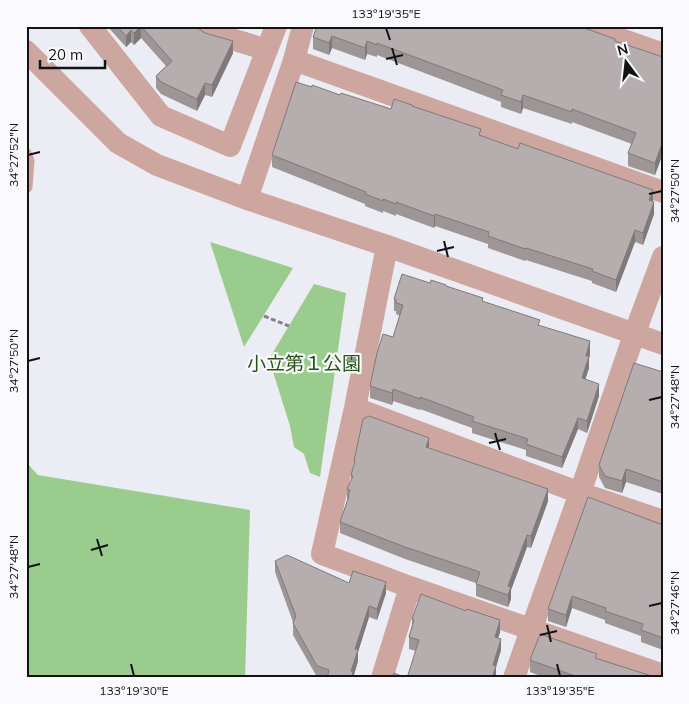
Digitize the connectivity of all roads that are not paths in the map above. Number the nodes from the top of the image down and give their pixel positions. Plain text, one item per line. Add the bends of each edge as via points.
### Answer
1 (90, 26) edge
2 (204, 26) edge
3 (276, 26) edge
4 (303, 26) edge
5 (583, 26) edge
6 (267, 50) junction
7 (26, 52) edge
8 (663, 54) edge
9 (294, 60) junction
10 (26, 153) edge
11 (27, 187) edge
12 (663, 192) edge
13 (247, 199) junction
14 (387, 246) junction
15 (663, 257) edge
16 (634, 334) junction
17 (663, 344) edge
18 (354, 408) junction
19 (580, 493) junction
20 (663, 521) edge
21 (410, 587) junction
22 (531, 628) junction
23 (663, 675) edge
24 (382, 678) edge
25 (514, 678) edge

1 - 6 street via 161,116 230,146
2 - 6 street via 209,32
3 - 6 street
4 - 9 street
5 - 8 street
7 - 13 street via 118,143 157,165
9 - 12 street
9 - 13 street
10 - 11 lane via 29,160
13 - 14 street
14 - 16 street
14 - 18 street
15 - 16 street
16 - 17 street
16 - 19 street
18 - 19 street
18 - 21 street via 322,554
19 - 20 street
19 - 22 street
21 - 22 street
21 - 24 street
22 - 23 street
22 - 25 street

